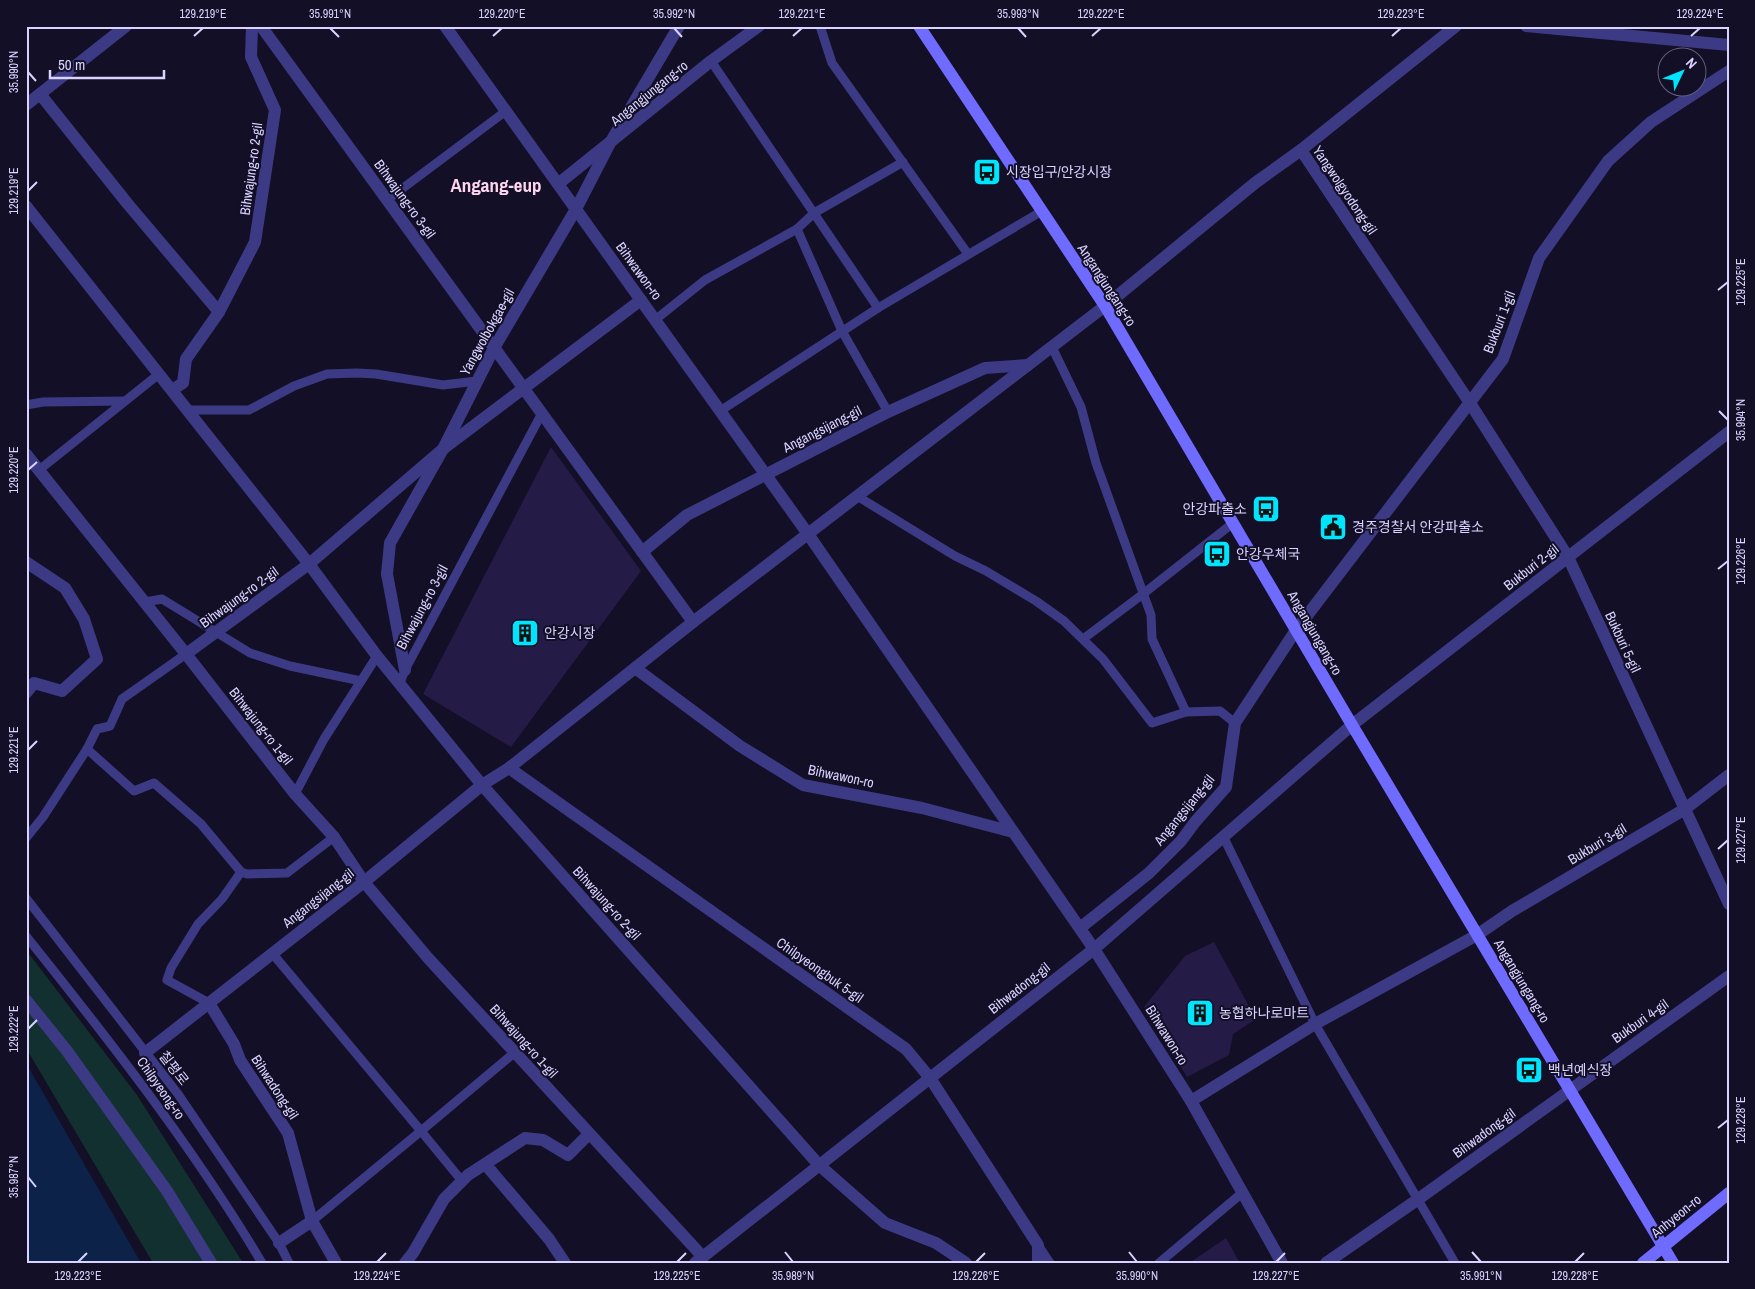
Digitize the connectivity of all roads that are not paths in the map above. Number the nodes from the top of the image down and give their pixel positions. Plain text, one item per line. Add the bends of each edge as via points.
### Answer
1 (126, 26) edge
2 (252, 26) edge
3 (261, 26) edge
4 (445, 26) edge
5 (679, 26) edge
6 (759, 26) edge
7 (820, 26) edge
8 (919, 26) edge
9 (1456, 26) edge
10 (1526, 26) edge
11 (1729, 45) edge
12 (711, 61) junction
13 (1729, 71) edge
14 (40, 94) junction
15 (26, 105) edge
16 (506, 111) junction
17 (610, 143) junction
18 (1301, 150) junction
19 (903, 162) junction
20 (558, 184) junction
21 (387, 200) junction
22 (26, 206) edge
23 (576, 209) junction
24 (1042, 211) junction
25 (814, 214) junction
26 (797, 229) junction
27 (968, 254) junction
28 (641, 300) junction
29 (1105, 306) junction
30 (878, 308) junction
31 (219, 312) junction
32 (655, 320) junction
33 (842, 331) junction
34 (1052, 347) junction
35 (494, 348) junction
36 (1028, 365) junction
37 (159, 374) junction
38 (477, 381) junction
39 (524, 389) junction
40 (172, 390) junction
41 (125, 401) junction
42 (1470, 403) junction
43 (26, 405) edge
44 (187, 410) junction
45 (720, 411) junction
46 (888, 412) junction
47 (542, 414) junction
48 (1729, 432) edge
49 (443, 449) junction
50 (26, 454) edge
51 (39, 470) junction
52 (766, 475) junction
53 (858, 496) junction
54 (1233, 523) junction
55 (808, 534) junction
56 (642, 552) junction
57 (1568, 557) junction
58 (26, 562) edge
59 (309, 564) junction
60 (1143, 594) junction
61 (145, 602) junction
62 (693, 622) junction
63 (1296, 630) junction
64 (216, 632) junction
65 (1083, 639) junction
66 (186, 654) junction
67 (377, 656) junction
68 (635, 668) junction
69 (405, 670) junction
70 (360, 681) junction
71 (400, 683) junction
72 (26, 693) edge
73 (1186, 712) junction
74 (1235, 724) junction
75 (1352, 725) junction
76 (87, 749) junction
77 (509, 768) junction
78 (1729, 775) edge
79 (482, 785) junction
80 (295, 794) junction
81 (1685, 809) junction
82 (1013, 832) junction
83 (1223, 836) junction
84 (334, 837) junction
85 (26, 838) edge
86 (241, 872) junction
87 (364, 882) junction
88 (26, 898) edge
89 (1729, 904) edge
90 (1080, 928) junction
91 (1477, 934) junction
92 (26, 936) edge
93 (1094, 948) junction
94 (272, 953) junction
95 (1729, 976) edge
96 (26, 1000) edge
97 (209, 1003) junction
98 (1315, 1024) junction
99 (145, 1053) junction
100 (514, 1053) junction
101 (930, 1078) junction
102 (1569, 1090) junction
103 (1191, 1101) junction
104 (421, 1131) junction
105 (589, 1134) junction
106 (486, 1165) junction
107 (819, 1165) junction
108 (462, 1181) junction
109 (1242, 1193) junction
110 (1729, 1194) edge
111 (1417, 1200) junction
112 (312, 1221) junction
113 (278, 1243) junction
114 (1038, 1245) junction
115 (1662, 1247) junction
116 (699, 1260) edge
117 (211, 1263) edge
118 (262, 1263) edge
119 (290, 1263) edge
120 (336, 1263) edge
121 (405, 1263) edge
122 (565, 1263) edge
123 (966, 1263) edge
124 (1038, 1263) edge
125 (1050, 1263) edge
126 (1159, 1263) edge
127 (1282, 1263) edge
128 (1326, 1263) edge
129 (1455, 1263) edge
130 (1643, 1263) edge
131 (1673, 1263) edge

1 - 14 street
2 - 31 street, Bihwajung-ro 2-gil via 251,57 274,110 256,242
3 - 21 street, Bihwajung-ro 3-gil
4 - 16 street, Bihwawon-ro
5 - 17 street, Yangwolbokgae-gil
6 - 12 street, Angangjungang-ro
7 - 19 lane via 832,63
8 - 24 main road, Angangjungang-ro
9 - 18 street
10 - 11 street
12 - 17 street, Angangjungang-ro
12 - 25 lane
13 - 42 street, Bukburi 1-gil via 1651,122 1608,161 1539,258 1503,359
14 - 15 street
14 - 31 street
16 - 20 street, Bihwawon-ro
16 - 21 lane
17 - 20 street, Angangjungang-ro
17 - 23 street, Yangwolbokgae-gil
18 - 29 street, Yangwolgyodong-gil
18 - 42 street, Yangwolgyodong-gil
19 - 25 lane
19 - 27 lane
20 - 23 street, Bihwawon-ro
21 - 35 street, Bihwajung-ro 3-gil
22 - 37 street, Bihwajung-ro 2-gil
23 - 28 street, Bihwawon-ro
23 - 35 street, Yangwolbokgae-gil
24 - 27 lane
24 - 29 main road, Angangjungang-ro
25 - 26 lane
25 - 30 lane
26 - 32 lane via 705,280
26 - 33 lane
27 - 30 lane
28 - 32 street, Bihwawon-ro
28 - 39 street
29 - 34 street
29 - 54 main road, Angangjungang-ro
30 - 33 lane
31 - 40 street, Bihwajung-ro 2-gil via 186,359 182,383
32 - 45 street, Bihwawon-ro
33 - 45 lane
33 - 46 lane
34 - 36 street
34 - 60 lane via 1080,407 1096,463
35 - 38 street, Yangwolbokgae-gil
35 - 39 street, Bihwajung-ro 3-gil
36 - 46 street, Angangsijang-gil via 985,368
36 - 53 street
37 - 40 street, Bihwajung-ro 2-gil
37 - 41 lane
38 - 44 lane via 443,385 357,372 327,374 294,386 249,410
38 - 49 street, Yangwolbokgae-gil
39 - 47 street, Bihwajung-ro 3-gil
39 - 49 street
40 - 44 street, Bihwajung-ro 2-gil
41 - 43 lane
41 - 51 lane
42 - 57 street, Bukburi 5-gil
42 - 63 street, Bukburi 1-gil
44 - 59 street, Bihwajung-ro 2-gil
45 - 52 street, Bihwawon-ro
46 - 52 street, Angangsijang-gil
47 - 56 street, Bihwajung-ro 3-gil
47 - 69 lane, Bihwajung-ro 3-gil
48 - 57 street, Bukburi 2-gil
49 - 59 street
49 - 69 street, Yangwolbokgae-gil via 390,543 387,574
50 - 51 street, Bihwajung-ro 1-gil
51 - 61 street, Bihwajung-ro 1-gil
52 - 55 street, Bihwawon-ro
52 - 56 street, Angangsijang-gil via 687,515
53 - 55 street
53 - 65 lane via 1036,601
54 - 60 lane
54 - 63 main road, Angangjungang-ro
55 - 62 street
55 - 82 street, Bihwawon-ro
56 - 62 street, Bihwajung-ro 3-gil
57 - 75 street, Bukburi 2-gil
57 - 81 street, Bukburi 5-gil
58 - 72 street via 65,588 84,619 97,659 62,691 34,682
59 - 64 street, Bihwajung-ro 2-gil
59 - 67 street, Bihwajung-ro 2-gil
60 - 65 lane
60 - 73 lane via 1151,615 1152,639
61 - 64 lane via 162,599
61 - 66 street, Bihwajung-ro 1-gil
62 - 68 street
63 - 74 street, Angangsijang-gil
63 - 75 main road, Angangjungang-ro
64 - 66 street, Bihwajung-ro 2-gil
64 - 70 lane via 250,653 290,666
65 - 73 lane via 1104,659 1152,723
66 - 76 lane via 122,699 110,726 98,729
66 - 80 street, Bihwajung-ro 1-gil
67 - 70 lane
67 - 71 street, Bihwajung-ro 2-gil
68 - 77 street
68 - 82 street, Bihwawon-ro via 740,746 803,786 922,808
69 - 71 lane, Bihwajung-ro 3-gil
70 - 80 lane
71 - 79 street, Bihwajung-ro 2-gil
73 - 74 lane via 1220,711
74 - 90 street, Angangsijang-gil via 1226,786 1181,841 1149,873
75 - 83 street, Bihwadong-gil
75 - 91 main road, Angangjungang-ro
76 - 85 lane
76 - 86 lane via 134,791 154,783 201,824
77 - 79 street, Angangsijang-gil
77 - 101 street, Chilpyeongbuk 5-gil via 906,1049
78 - 81 street, Bukburi 3-gil
79 - 87 street, Angangsijang-gil
79 - 107 street, Bihwajung-ro 2-gil
80 - 84 street, Bihwajung-ro 1-gil
81 - 89 street, Bukburi 5-gil
81 - 91 street, Bukburi 3-gil
82 - 90 street, Bihwawon-ro
83 - 93 street, Bihwadong-gil
83 - 98 lane
84 - 86 lane via 287,873
84 - 87 street, Bihwajung-ro 1-gil
86 - 97 lane via 222,899 198,924 167,980
87 - 94 street, Angangsijang-gil
87 - 100 street, Bihwajung-ro 1-gil
88 - 99 lane, 칠평로
90 - 93 street, Bihwawon-ro
91 - 98 street
91 - 102 main road, Angangjungang-ro
92 - 118 lane, Chilpyeong-ro via 124,1060 238,1222
93 - 101 street, Bihwadong-gil
93 - 103 street, Bihwawon-ro
94 - 97 street, Angangsijang-gil
94 - 104 lane
95 - 102 street, Bukburi 4-gil
96 - 117 street via 168,1191
97 - 99 street, Angangsijang-gil
97 - 112 street, Bihwadong-gil via 240,1060 288,1133
98 - 103 street
98 - 111 lane
99 - 113 lane, 칠평로 via 178,1094
100 - 104 lane
100 - 105 street, Bihwajung-ro 1-gil
101 - 107 street, Bihwadong-gil
101 - 114 street, Chilpyeongbuk 5-gil
102 - 111 street, Bihwadong-gil
102 - 115 main road, Angangjungang-ro
103 - 109 street, Bihwawon-ro
104 - 108 lane
104 - 112 lane
105 - 106 street via 568,1155 543,1140 525,1138
105 - 116 street, Bihwajung-ro 1-gil
106 - 108 street
106 - 122 street via 549,1239
107 - 116 street, Bihwadong-gil
107 - 123 street via 885,1223 936,1243
108 - 121 street via 444,1199
109 - 126 lane
109 - 127 street, Bihwawon-ro
110 - 115 main road, Anhyeon-ro
111 - 128 street, Bihwadong-gil
111 - 129 lane
112 - 113 street
112 - 120 street, Bihwadong-gil
113 - 119 lane, 칠평로
114 - 124 street
114 - 125 lane
115 - 130 main road, Anhyeon-ro
115 - 131 main road, Angangjungang-ro

